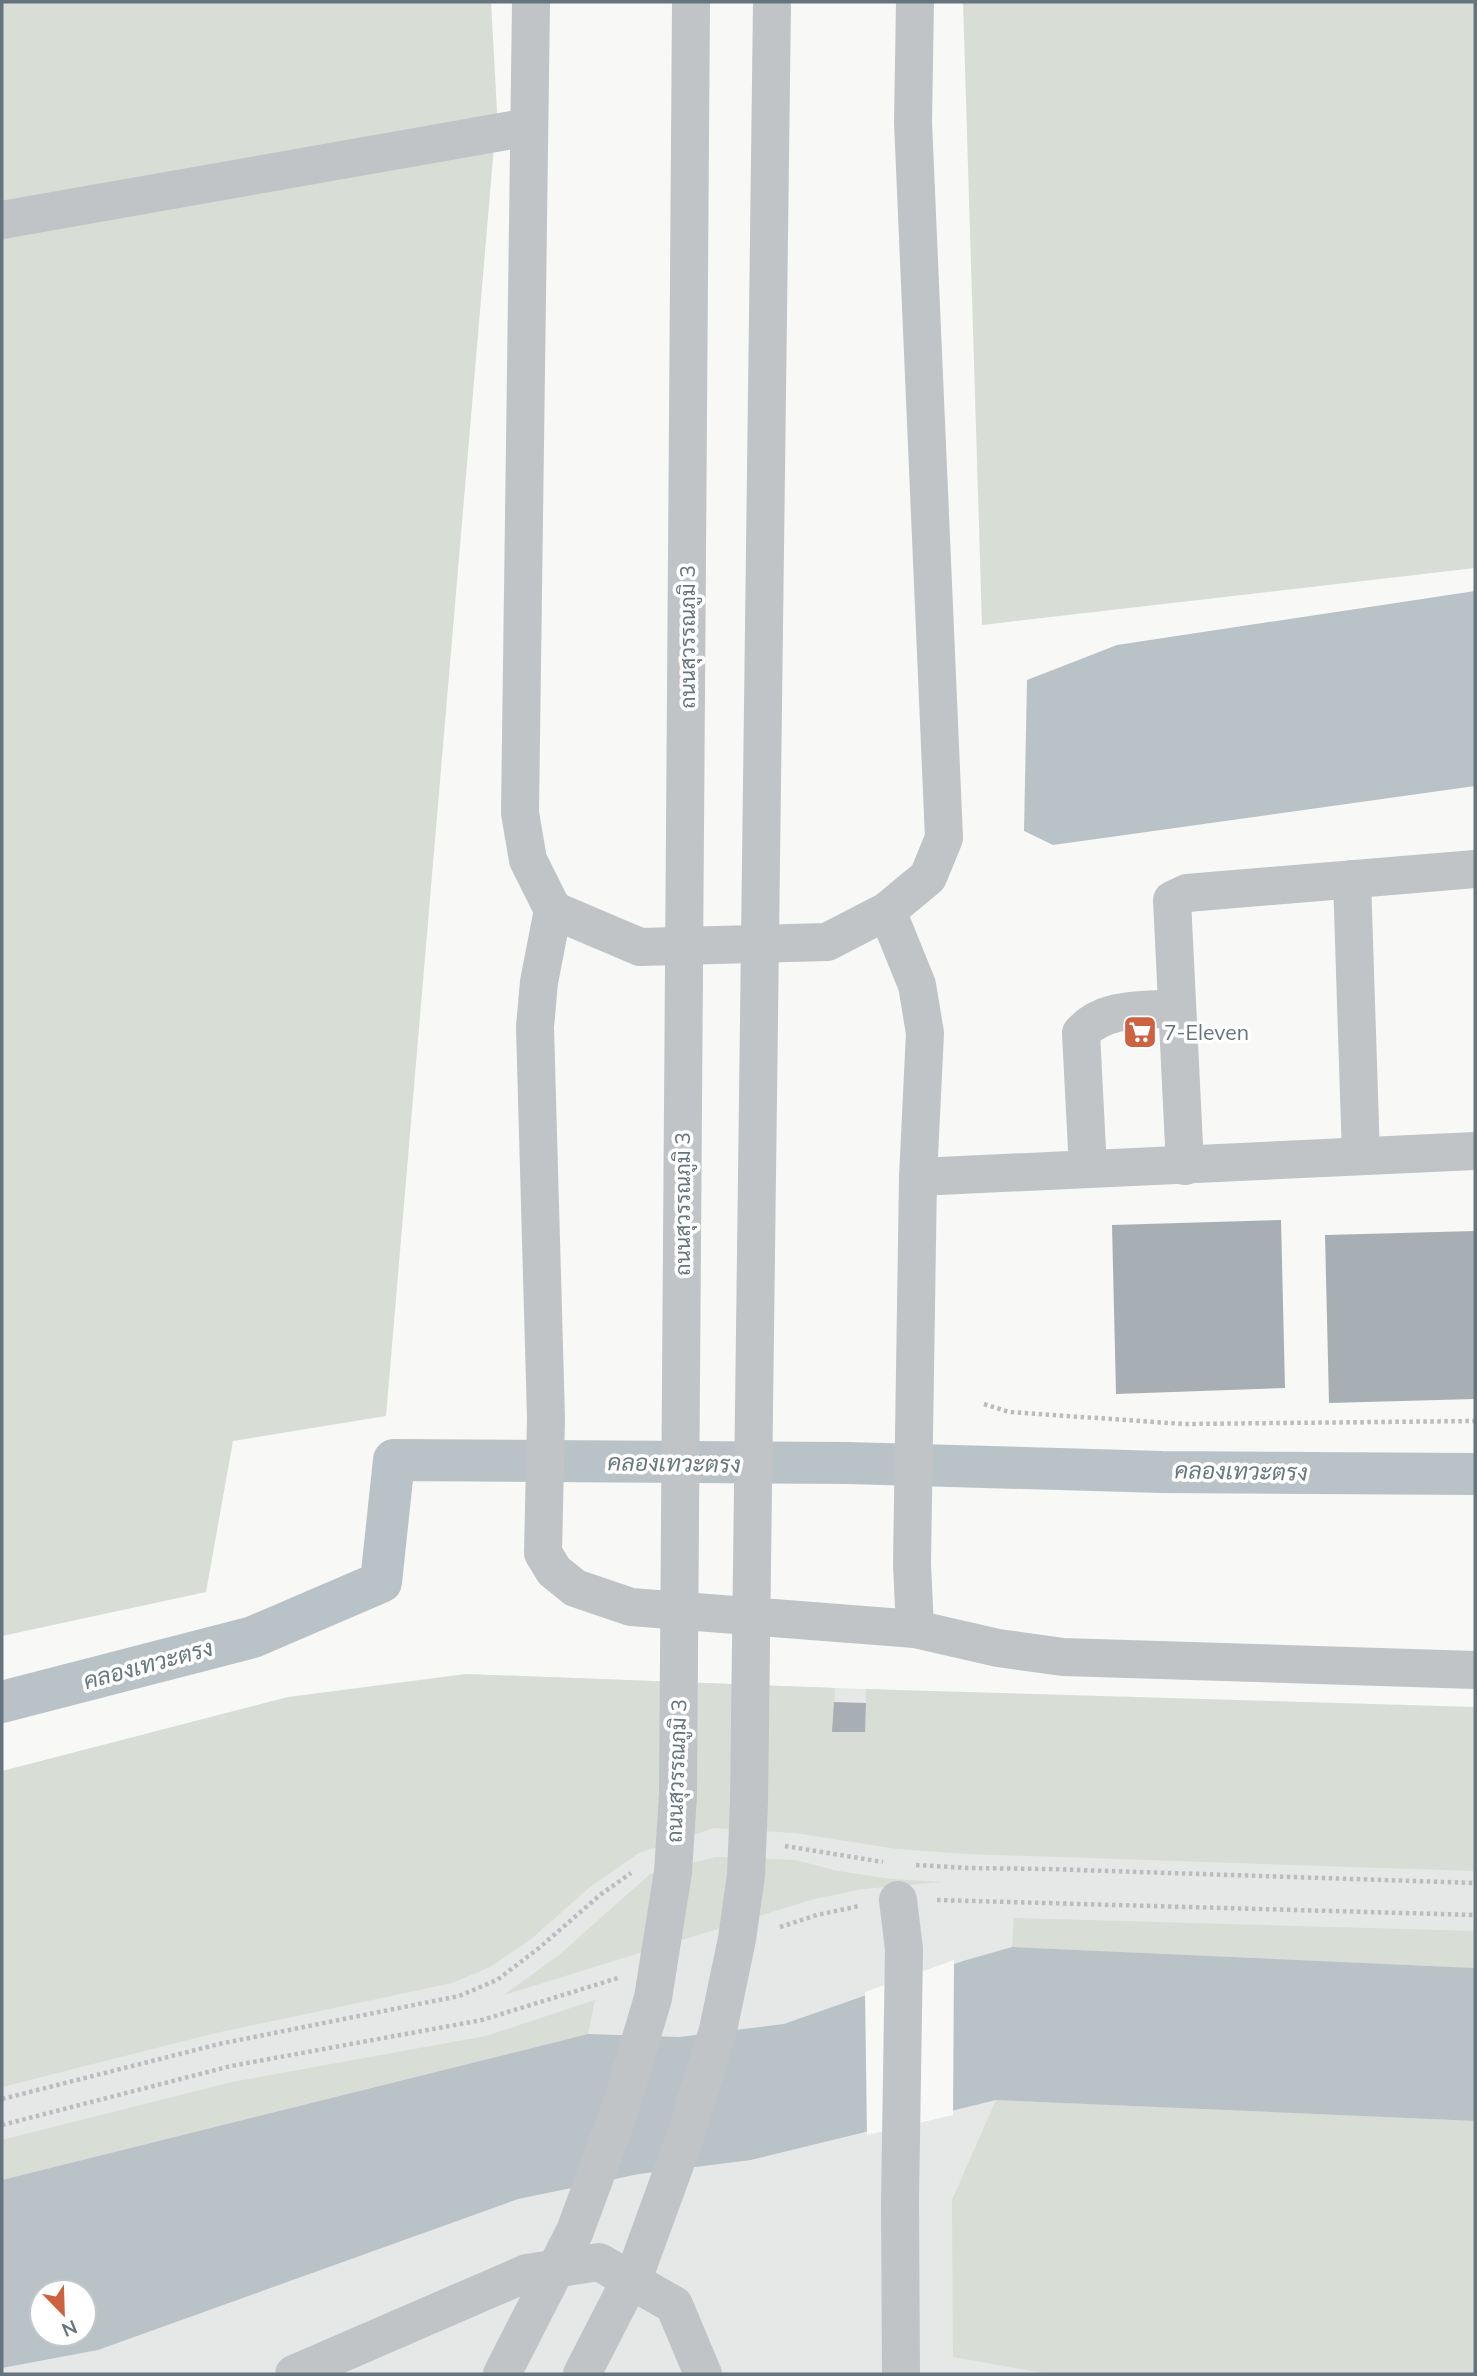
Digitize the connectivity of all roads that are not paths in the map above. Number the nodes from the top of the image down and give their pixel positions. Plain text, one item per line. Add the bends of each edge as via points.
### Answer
1 (531, 2) edge
2 (691, 2) edge
3 (772, 2) edge
4 (915, 2) edge
5 (529, 127) junction
6 (2, 220) edge
7 (1475, 869) edge
8 (1352, 879) junction
9 (553, 910) junction
10 (887, 911) junction
11 (1177, 1009) junction
12 (1475, 1151) edge
13 (1361, 1156) junction
14 (1185, 1166) junction
15 (1088, 1169) junction
16 (918, 1177) junction
17 (915, 1629) junction
18 (1475, 1670) edge
19 (898, 1900) dead end
20 (294, 2374) edge
21 (502, 2374) edge
22 (582, 2374) edge
23 (703, 2374) edge
24 (901, 2374) edge

1 - 5 street
2 - 21 street, ถนนสุวรรณภูมิ 3, bridge via 678,1795 673,1872 653,1998 621,2106 575,2231
3 - 22 street, bridge via 746,1875 718,2030 685,2137 639,2263
4 - 10 street via 913,122 944,838 928,877
5 - 6 street
5 - 9 street via 520,813 528,860
7 - 8 street
8 - 11 street via 1187,893 1172,900
8 - 13 street
9 - 10 street via 640,947 827,942
9 - 17 street via 535,1027 547,1418 543,1553 554,1571 575,1588 631,1607
10 - 16 street via 917,985 925,1032
11 - 14 street
11 - 15 street via 1109,1013 1090,1022 1081,1033
12 - 13 street
13 - 14 street
14 - 15 street
15 - 16 street
16 - 17 street
17 - 18 street via 1063,1657
19 - 24 street via 904,1949
20 - 23 street via 527,2273 599,2262 674,2305

